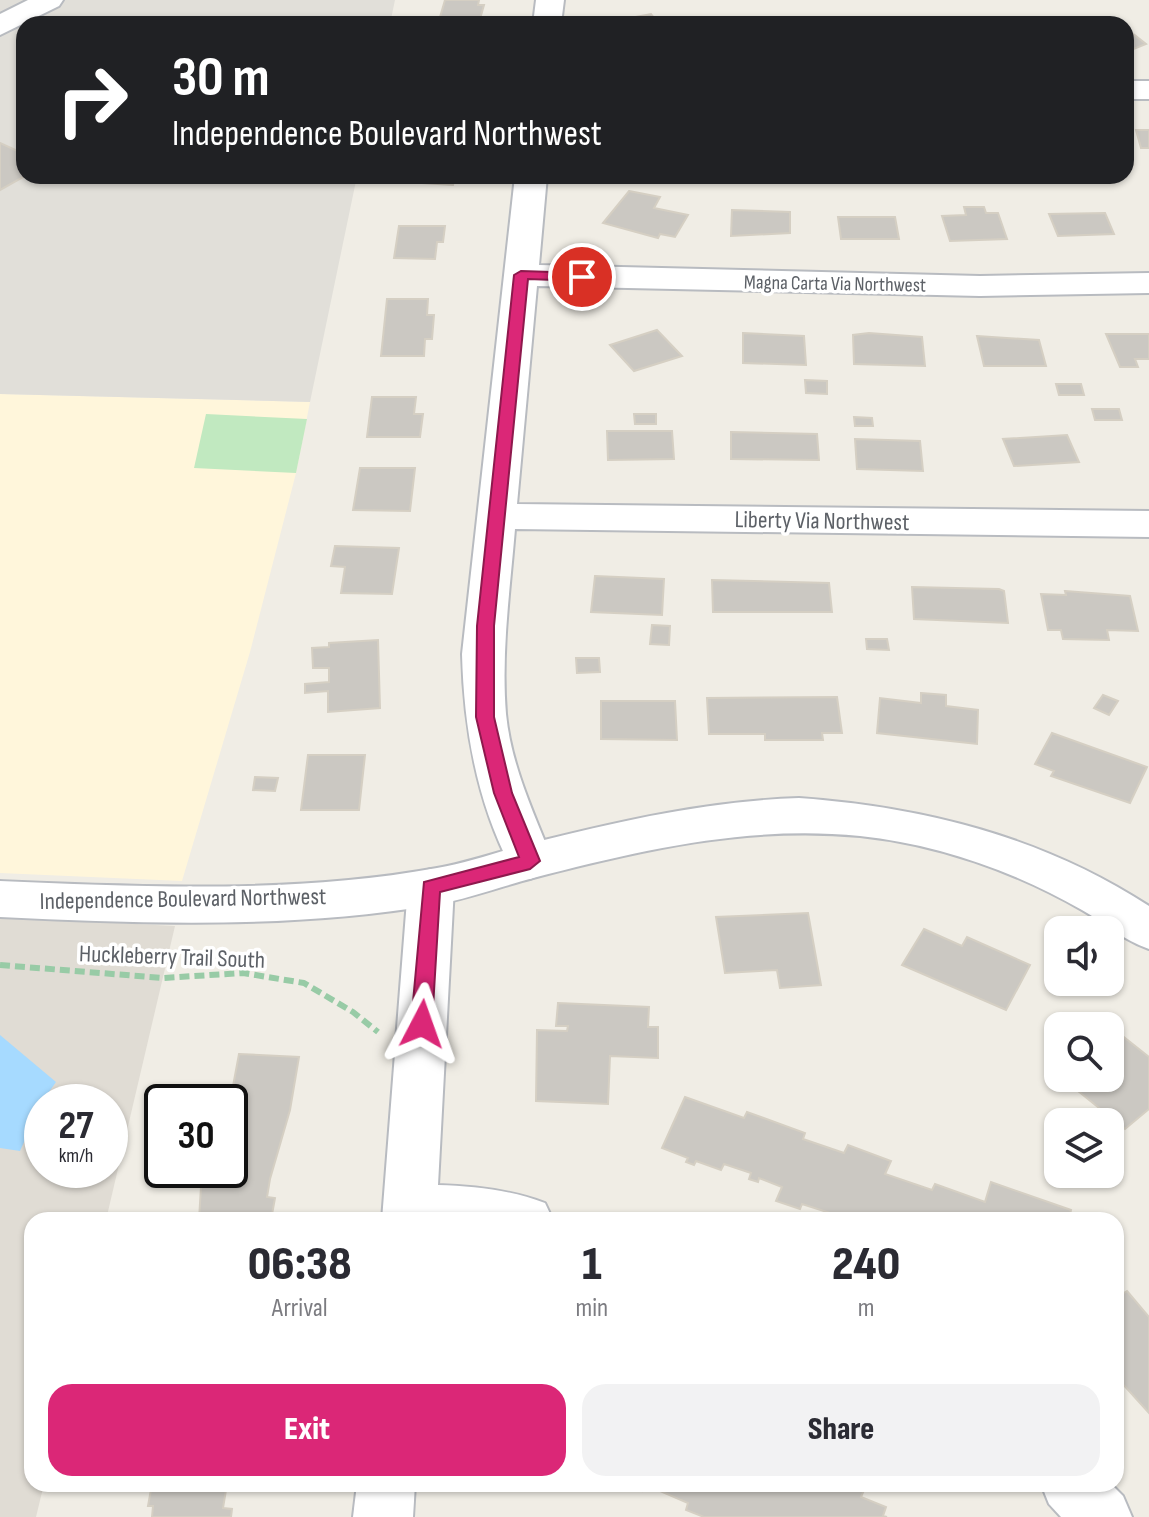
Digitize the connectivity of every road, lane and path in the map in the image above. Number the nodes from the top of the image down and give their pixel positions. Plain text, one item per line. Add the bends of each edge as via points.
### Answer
1 (49, 0) edge
2 (19, 16) edge
3 (530, 184) edge
4 (521, 275) junction
5 (1149, 283) edge
6 (495, 516) junction
7 (1149, 524) edge
8 (530, 861) junction
9 (431, 887) junction
10 (0, 899) edge
11 (1149, 930) edge
12 (0, 965) edge
13 (420, 1047) junction
14 (409, 1212) edge
15 (432, 1212) edge
16 (487, 1212) edge
17 (385, 1492) edge
18 (1078, 1492) edge
19 (383, 1517) edge
20 (1102, 1517) edge

1 - 2 street
3 - 4 street
4 - 5 street, Magna Carta Via Northwest via 980,286
4 - 6 street
6 - 7 street, Liberty Via Northwest
6 - 8 street via 483,654 485,717 503,793
8 - 9 street, Independence Boulevard Northwest
8 - 11 street, Independence Boulevard Northwest via 683,825 759,816 836,815 904,824 973,843 1090,894
9 - 10 street, Independence Boulevard Northwest via 218,904
9 - 13 street
12 - 13 path, Huckleberry Trail South via 163,978 243,973 304,983 383,1037
13 - 14 street
15 - 16 street
17 - 19 street
18 - 20 street

